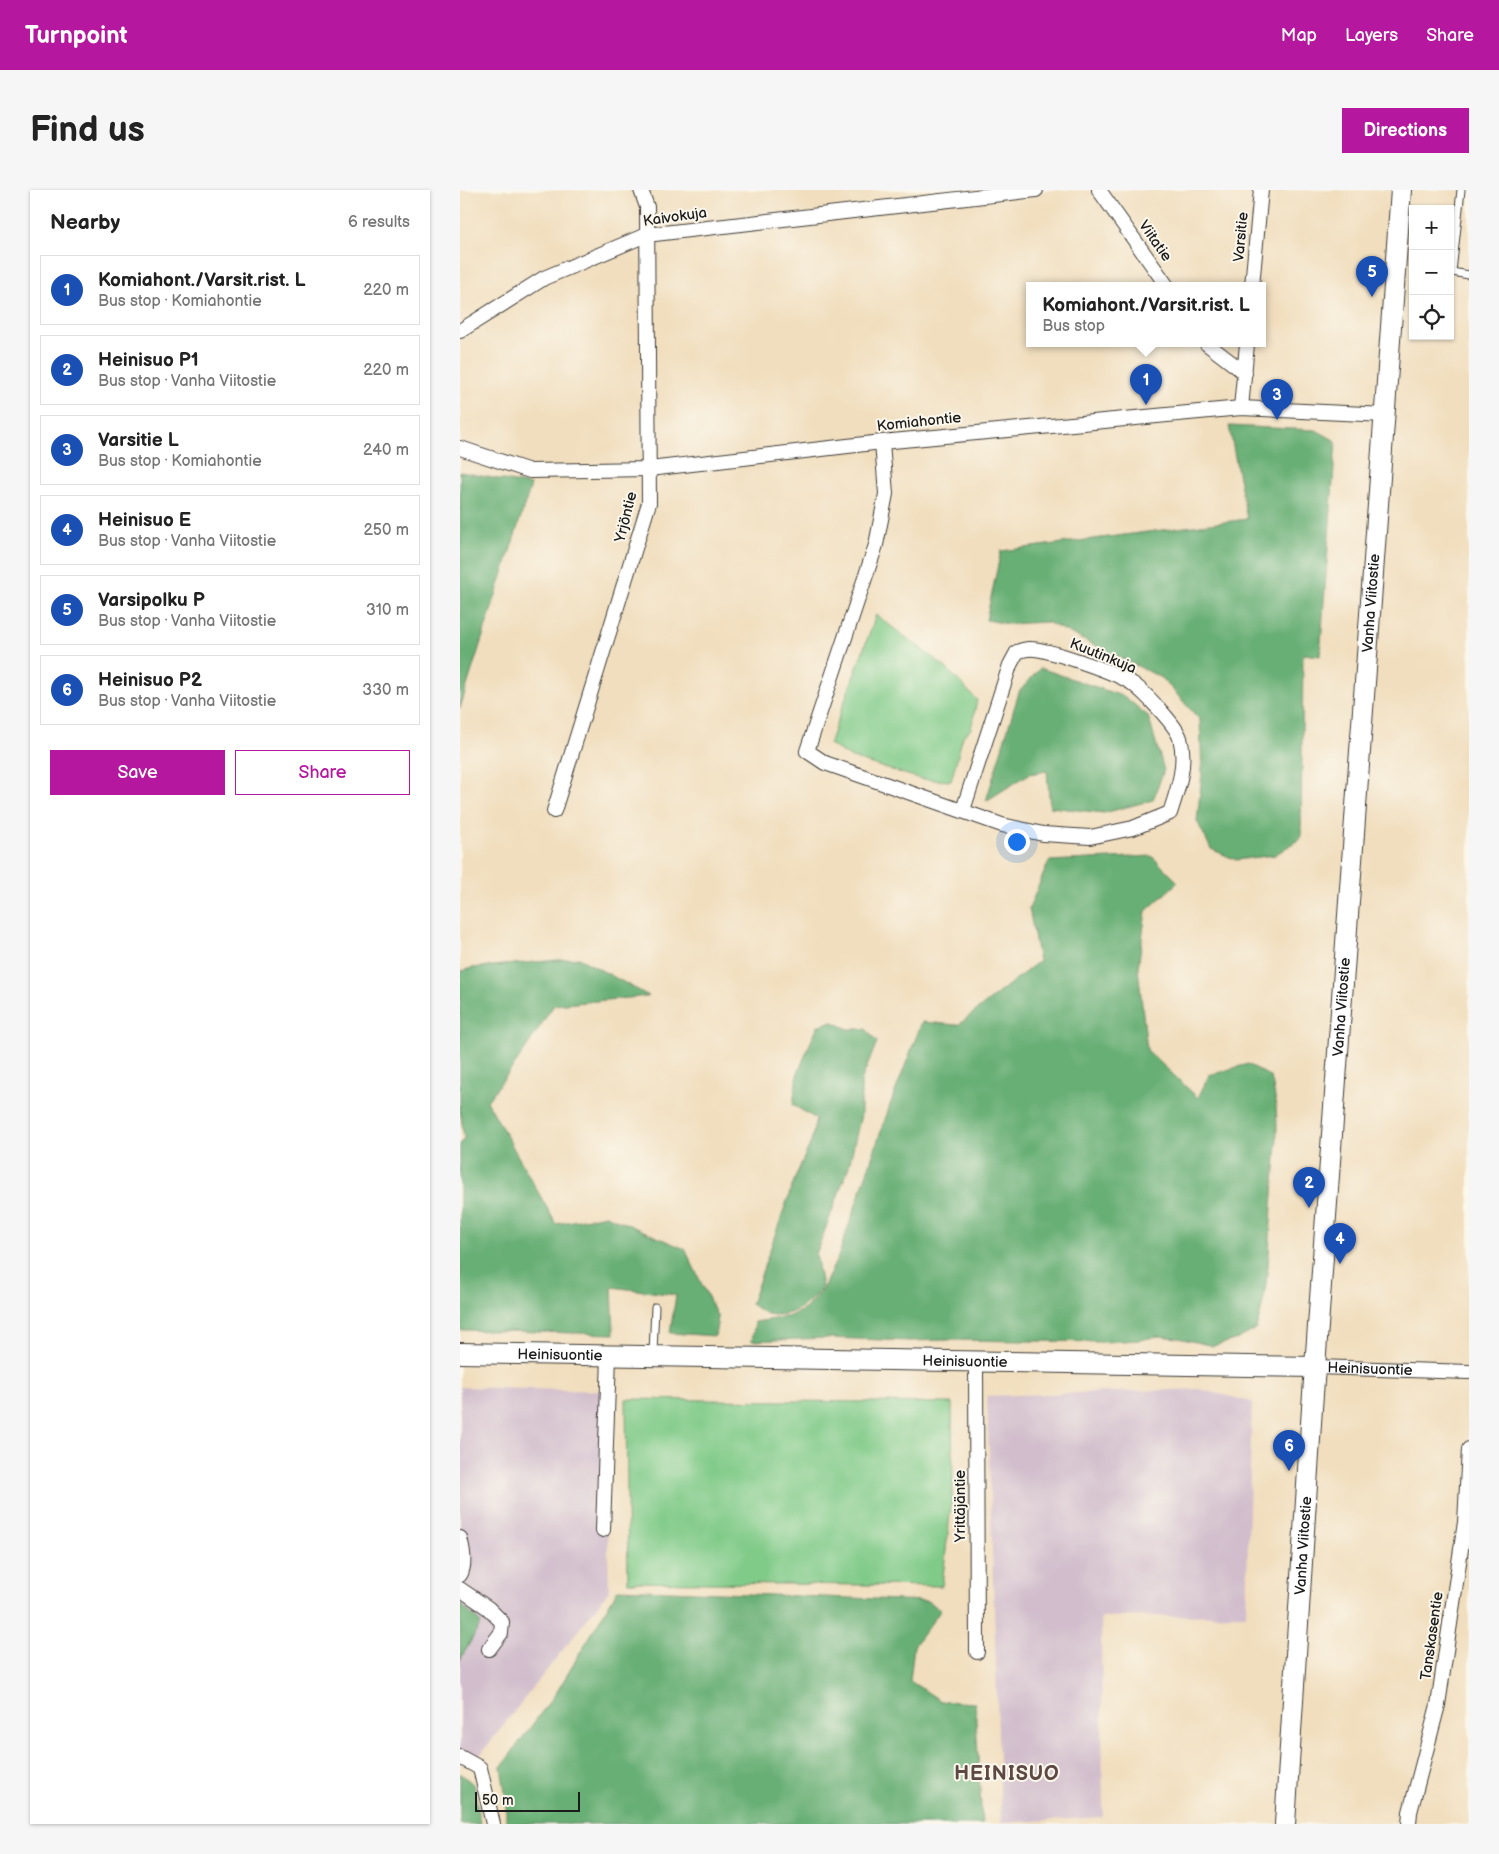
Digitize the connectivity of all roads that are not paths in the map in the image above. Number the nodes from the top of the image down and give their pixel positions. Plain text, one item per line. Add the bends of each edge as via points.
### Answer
1 (641, 190) edge
2 (1036, 190) edge
3 (1100, 190) edge
4 (1261, 190) edge
5 (1401, 190) edge
6 (1461, 190) edge
7 (646, 235) junction
8 (1469, 275) edge
9 (1164, 282) edge
10 (1252, 282) edge
11 (460, 332) edge
12 (1211, 347) edge
13 (1247, 347) edge
14 (1244, 373) junction
15 (1241, 408) junction
16 (1385, 415) junction
17 (882, 442) junction
18 (460, 448) edge
19 (649, 468) junction
20 (963, 810) junction
21 (554, 811) dead end
22 (655, 1307) dead end
23 (460, 1352) edge
24 (609, 1356) junction
25 (653, 1356) junction
26 (976, 1360) junction
27 (1316, 1367) junction
28 (1469, 1372) edge
29 (1469, 1449) edge
30 (603, 1530) dead end
31 (460, 1538) edge
32 (460, 1575) edge
33 (460, 1589) edge
34 (489, 1649) dead end
35 (977, 1652) dead end
36 (460, 1757) edge
37 (493, 1824) edge
38 (1285, 1824) edge
39 (1409, 1824) edge

1 - 7 street, Yrjöntie via 647,207
2 - 7 street, Kaivokuja
3 - 9 street, Viitatie
4 - 10 street, Varsitie
5 - 16 main road, Vanha Viitostie
6 - 8 lane via 1452,272
7 - 11 street, Kaivokuja via 544,278
7 - 19 street, Yrjöntie
12 - 14 street
13 - 14 street
14 - 15 street
15 - 16 street, Komiahontie
15 - 17 street, Komiahontie
16 - 27 main road, Vanha Viitostie
17 - 19 street, Komiahontie
17 - 20 street, Kuutinkuja via 886,494 876,545 807,751 825,762
18 - 19 street, Komiahontie via 530,471
19 - 21 street, Yrjöntie via 649,503
20 - 20 street, Kuutinkuja via 1002,825 1043,834 1090,837 1133,828 1170,813 1180,785 1183,760 1180,737 1158,707 1132,683 1048,652 1029,648 1017,652
22 - 25 lane
23 - 24 main road, Heinisuontie
24 - 25 main road, Heinisuontie
24 - 30 street
25 - 26 main road, Heinisuontie
26 - 27 main road, Heinisuontie
26 - 35 street, Yrittäjäntie
27 - 28 street, Heinisuontie
27 - 38 main road, Vanha Viitostie
29 - 39 street, Tanskasentie via 1465,1522 1438,1705
31 - 32 street via 464,1550
33 - 34 street via 502,1622 501,1632
36 - 37 street via 480,1768

